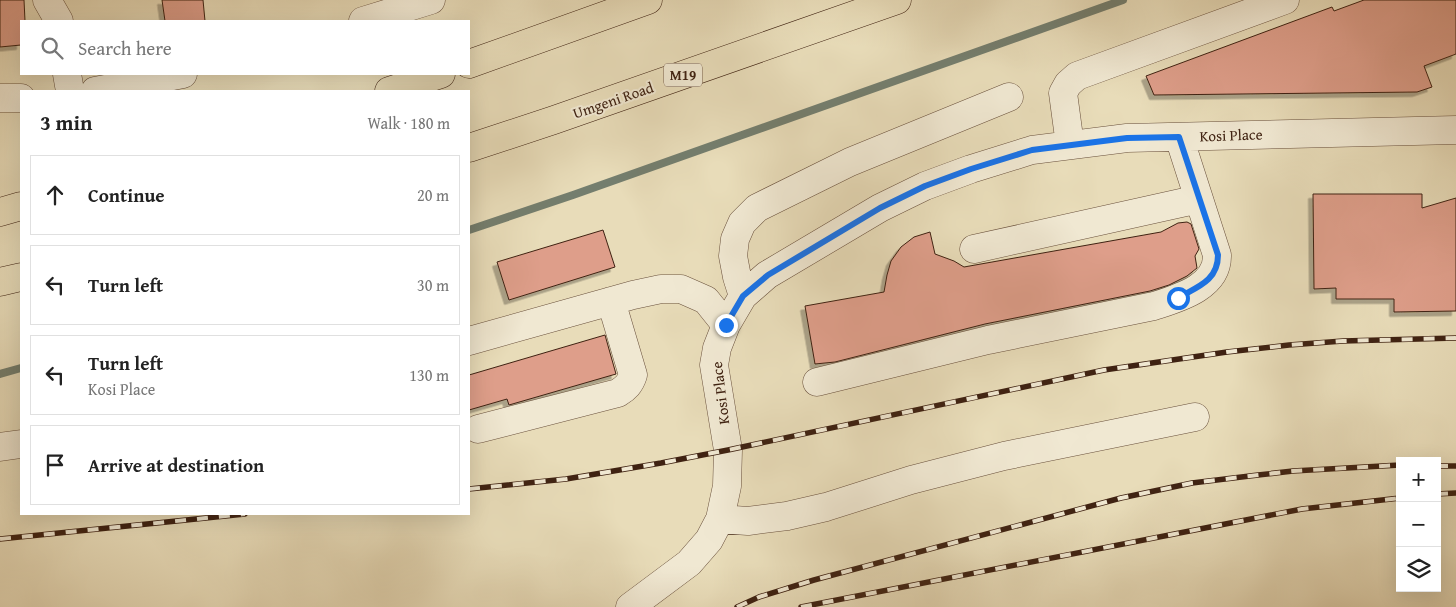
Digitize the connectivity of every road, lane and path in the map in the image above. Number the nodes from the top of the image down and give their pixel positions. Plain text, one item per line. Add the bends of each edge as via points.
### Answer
1 (47, 0) edge
2 (430, 0) edge
3 (648, 0) edge
4 (897, 0) edge
5 (1286, 0) edge
6 (374, 12) edge
7 (58, 20) edge
8 (470, 64) edge
9 (67, 75) edge
10 (177, 75) edge
11 (438, 75) edge
12 (70, 90) edge
13 (100, 90) edge
14 (392, 90) edge
15 (1009, 97) dead end
16 (0, 98) edge
17 (20, 98) edge
18 (1456, 130) edge
19 (1179, 137) junction
20 (1070, 145) junction
21 (470, 148) edge
22 (1199, 198) junction
23 (20, 206) edge
24 (0, 212) edge
25 (974, 249) dead end
26 (20, 277) edge
27 (0, 282) edge
28 (743, 296) junction
29 (611, 301) junction
30 (726, 325) junction
31 (470, 341) edge
32 (817, 382) dead end
33 (1195, 417) dead end
34 (478, 429) dead end
35 (20, 444) edge
36 (0, 447) edge
37 (720, 519) junction
38 (630, 607) edge

1 - 7 street
2 - 6 street
3 - 8 highway
4 - 21 highway, Umgeni Road / M19
5 - 20 street via 1077,76 1063,92
9 - 12 street
10 - 13 street
11 - 14 highway
15 - 28 street via 850,162 757,208 742,223 735,239 733,256
16 - 17 street
18 - 19 street, Kosi Place
19 - 20 street, Kosi Place via 1127,138
19 - 22 street
20 - 28 street, Kosi Place via 1032,150 925,186 880,208 768,275
22 - 25 street
22 - 32 street via 1218,263 1204,284 1178,298
23 - 24 highway
26 - 27 highway
28 - 30 street, Kosi Place
29 - 30 street via 660,289 681,289 706,300
29 - 31 street
29 - 34 street via 633,375 627,388
30 - 37 street, Kosi Place via 714,365 728,450 727,486
33 - 37 street via 1004,456 787,516 748,521
35 - 36 street
37 - 38 street, Kosi Place via 709,540 689,563

